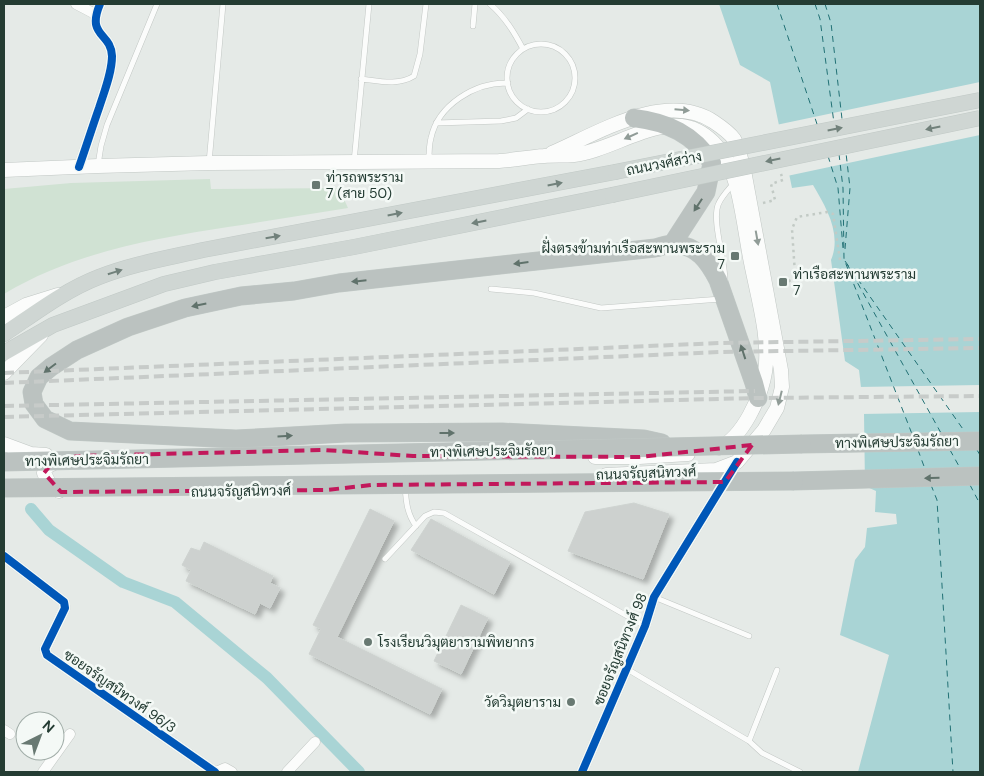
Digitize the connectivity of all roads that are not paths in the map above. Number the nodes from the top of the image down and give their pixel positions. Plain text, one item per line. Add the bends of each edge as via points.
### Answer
1 (76, 4) edge
2 (100, 4) edge
3 (157, 4) edge
4 (223, 4) edge
5 (369, 4) edge
6 (426, 4) edge
7 (475, 4) edge
8 (490, 4) edge
9 (96, 14) junction
10 (473, 26) dead end
11 (523, 49) junction
12 (362, 80) junction
13 (508, 83) junction
14 (980, 100) edge
15 (528, 109) junction
16 (634, 118) junction
17 (980, 118) edge
18 (436, 123) junction
19 (670, 126) junction
20 (544, 156) junction
21 (428, 161) junction
22 (354, 162) junction
23 (209, 163) junction
24 (98, 166) junction
25 (79, 167) junction
26 (6, 171) edge
27 (735, 182) junction
28 (673, 243) junction
29 (491, 289) dead end
30 (70, 291) junction
31 (726, 299) junction
32 (4, 317) edge
33 (53, 325) junction
34 (4, 334) edge
35 (4, 353) edge
36 (4, 373) edge
37 (758, 398) junction
38 (980, 441) edge
39 (4, 444) edge
40 (684, 447) junction
41 (78, 456) junction
42 (4, 462) edge
43 (737, 462) junction
44 (980, 476) edge
45 (404, 481) junction
46 (4, 488) edge
47 (61, 492) junction
48 (4, 493) edge
49 (416, 526) junction
50 (4, 556) edge
51 (385, 559) dead end
52 (654, 597) junction
53 (645, 626) junction
54 (750, 636) dead end
55 (626, 668) junction
56 (777, 670) dead end
57 (70, 734) dead end
58 (749, 741) junction
59 (315, 742) dead end
60 (43, 772) edge
61 (216, 772) edge
62 (232, 772) edge
63 (287, 772) edge
64 (582, 772) edge
65 (800, 772) edge

1 - 9 street
2 - 9 street
3 - 24 lane via 107,125
4 - 23 lane
5 - 12 lane
6 - 12 lane via 414,76 392,82
7 - 10 lane
8 - 11 lane via 504,17
9 - 25 street via 97,30 109,44 112,57 107,84
11 - 13 lane via 510,64
11 - 15 lane via 542,44 556,48 568,58 574,75 571,92 561,105 545,111
12 - 22 lane
13 - 15 lane via 514,99
13 - 18 lane via 467,93 456,100
30 -> 14 main road, ถนนวงศ์สว่าง, bridge via 98,277 144,263
15 - 18 lane via 516,118 501,121
16 - 19 highway
16 - 20 main road, ถนนจรัญสนิทวงศ์
16 -> 43 main road, ถนนจรัญสนิทวงศ์ via 654,112 688,110 720,126 734,140 740,155 782,387 777,408 764,430
17 -> 33 main road, ถนนวงศ์สว่าง, bridge via 354,247 215,272 164,284
18 - 21 lane via 430,138
19 -> 20 main road, ถนนจรัญสนิทวงศ์ via 638,133 608,147 575,155
19 - 27 main road, ถนนจรัญสนิทวงศ์ via 698,130 711,140 725,156
19 -> 28 highway via 695,142 712,163 706,192
20 - 21 main road, ถนนจรัญสนิทวงศ์ via 499,161
21 - 22 main road, ถนนจรัญสนิทวงศ์
22 - 23 main road, ถนนจรัญสนิทวงศ์
23 - 24 main road, ถนนจรัญสนิทวงศ์
24 - 25 main road, ถนนจรัญสนิทวงศ์
25 - 26 main road, ถนนจรัญสนิทวงศ์
27 - 31 lane via 716,207
27 - 37 main road, ถนนจรัญสนิทวงศ์ via 766,347 765,372
28 - 31 highway via 698,251 714,272
28 -> 40 highway, bridge via 655,248 241,296 185,308 128,327 78,350 39,377 32,392 34,404 45,419 70,431 236,439 346,433 502,432 644,439
29 - 31 lane via 534,293 601,308
30 - 32 main road via 26,305
30 - 34 main road
37 -> 31 highway
33 - 35 main road
33 - 36 main road
37 - 41 main road, ถนนจรัญสนิทวงศ์ via 748,418 727,444 711,451 683,455 422,456 324,450
38 - 40 highway, ทางพิเศษประจิมรัถยา, bridge
39 - 41 main road, ถนนจรัญสนิทวงศ์ via 31,454
40 - 42 highway, ทางพิเศษประจิมรัถยา, bridge
41 - 47 main road via 46,467 44,473 49,483
43 - 45 main road, ถนนจรัญสนิทวงศ์ via 716,470
43 - 52 street, ซอยจรัญสนิทวงศ์ 98
44 -> 46 highway, ทางพิเศษประจิมรัถยา, bridge via 764,482
45 - 47 main road, ถนนจรัญสนิทวงศ์ via 327,490
45 - 49 lane via 407,507
47 - 48 main road, ถนนจรัญสนิทวงศ์
49 - 51 lane
49 - 53 lane via 425,516 434,512 444,513
50 - 61 street, ซอยจรัญสนิทวงศ์ 96/3 via 64,602 65,608 45,649 47,655
52 - 53 street, ซอยจรัญสนิทวงศ์ 98
52 - 54 lane
53 - 55 street, ซอยจรัญสนิทวงศ์ 98
55 - 58 lane
55 - 64 street, ซอยจรัญสนิทวงศ์ 98
56 - 58 lane
57 - 60 street
58 - 65 lane via 762,753
59 - 63 street
61 - 62 street, ซอยจรัญสนิทวงศ์ 96/3 via 225,768

